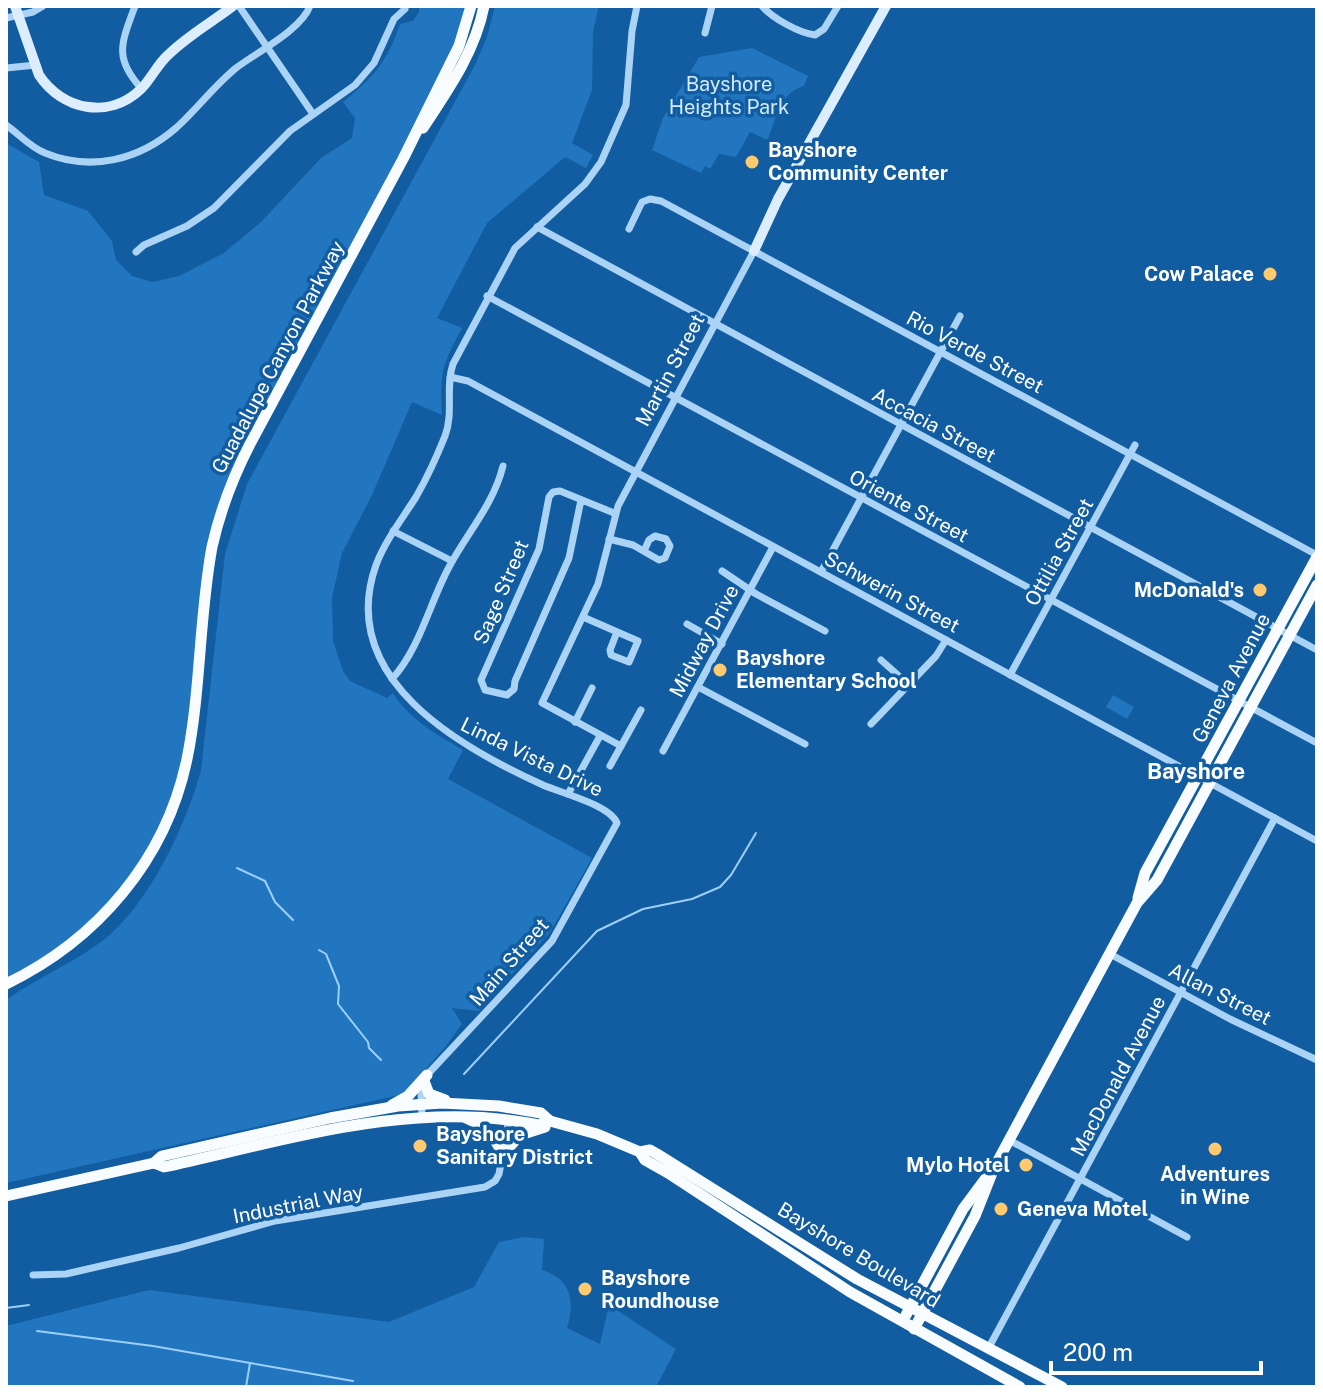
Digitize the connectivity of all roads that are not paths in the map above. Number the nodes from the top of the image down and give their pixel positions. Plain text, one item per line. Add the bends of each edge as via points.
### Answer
1 (43, 6) edge
2 (135, 6) edge
3 (236, 6) edge
4 (310, 6) edge
5 (471, 6) edge
6 (484, 6) edge
7 (637, 6) edge
8 (712, 6) edge
9 (762, 6) edge
10 (838, 6) edge
11 (886, 6) edge
12 (405, 9) dead end
13 (13, 13) edge
14 (705, 33) dead end
15 (266, 46) junction
16 (36, 65) junction
17 (6, 68) edge
18 (141, 88) junction
19 (313, 114) junction
20 (6, 125) edge
21 (403, 159) junction
22 (537, 227) junction
23 (629, 229) dead end
24 (754, 251) junction
25 (136, 252) dead end
26 (487, 296) junction
27 (960, 316) dead end
28 (715, 324) junction
29 (940, 352) junction
30 (450, 377) junction
31 (676, 398) junction
32 (901, 425) junction
33 (1135, 445) dead end
34 (1130, 454) junction
35 (503, 466) dead end
36 (636, 472) junction
37 (861, 498) junction
38 (581, 500) junction
39 (614, 513) junction
40 (1090, 528) junction
41 (393, 531) junction
42 (609, 539) junction
43 (773, 547) junction
44 (644, 551) dead end
45 (1317, 556) edge
46 (452, 561) junction
47 (722, 571) dead end
48 (821, 572) junction
49 (1317, 585) edge
50 (751, 589) junction
51 (1051, 601) junction
52 (583, 617) junction
53 (687, 624) dead end
54 (1278, 629) junction
55 (825, 631) dead end
56 (617, 632) junction
57 (1289, 635) junction
58 (946, 640) junction
59 (722, 644) junction
60 (1317, 650) edge
61 (881, 660) dead end
62 (1010, 675) junction
63 (392, 679) junction
64 (909, 685) junction
65 (698, 687) junction
66 (592, 688) dead end
67 (1238, 702) junction
68 (1250, 708) junction
69 (641, 710) dead end
70 (575, 722) junction
71 (871, 724) dead end
72 (600, 736) junction
73 (1317, 743) edge
74 (805, 744) dead end
75 (621, 746) junction
76 (663, 751) dead end
77 (610, 766) dead end
78 (1198, 776) junction
79 (1210, 783) junction
80 (568, 794) junction
81 (1275, 818) junction
82 (617, 821) joint
83 (1317, 841) edge
84 (1137, 903) junction
85 (1110, 954) junction
86 (6, 984) edge
87 (1181, 993) junction
88 (1317, 1060) edge
89 (426, 1078) junction
90 (386, 1108) junction
91 (461, 1109) junction
92 (421, 1110) junction
93 (510, 1113) junction
94 (554, 1122) junction
95 (1009, 1140) junction
96 (640, 1152) junction
97 (503, 1154) junction
98 (154, 1163) junction
99 (994, 1168) junction
100 (1080, 1179) junction
101 (6, 1196) edge
102 (1187, 1237) dead end
103 (33, 1275) dead end
104 (910, 1309) junction
105 (922, 1315) junction
106 (902, 1323) junction
107 (914, 1329) junction
108 (988, 1349) junction
109 (1020, 1387) edge
110 (1062, 1387) edge

1 - 13 street
2 - 18 street via 122,54
3 - 15 street
3 - 18 street via 167,55
4 - 15 street
5 - 21 main road, Guadalupe Canyon Parkway via 459,46
6 - 21 main road, Guadalupe Canyon Parkway via 465,60
7 - 22 street, Linda Vista Drive via 628,95 607,149 585,184
8 - 14 street
9 - 10 street via 810,35 824,29
11 - 24 street, Martin Street
12 - 19 street via 394,19 366,74
13 - 16 street
15 - 19 street
15 - 20 street via 216,85 177,127 132,156 79,162 46,153
16 - 17 street
16 - 18 street via 52,92 82,107 115,104
19 - 25 street via 214,208
21 - 86 main road, Guadalupe Canyon Parkway via 225,500 210,559 187,760 161,834 137,875 97,923 61,953
22 - 26 street, Linda Vista Drive via 515,248
22 - 28 street, Accacia Street
23 - 24 street, Rio Verde Street via 640,205 654,199
24 - 28 street, Martin Street
24 - 29 street, Rio Verde Street
26 - 30 street, Linda Vista Drive
26 - 31 street, Oriente Street
27 - 29 street
28 - 31 street, Martin Street
28 - 32 street, Accacia Street
29 - 32 street
29 - 34 street, Rio Verde Street
30 - 36 street, Schwerin Street via 468,381
30 - 41 street, Linda Vista Drive via 446,432 422,486
31 - 36 street, Martin Street
31 - 37 street, Oriente Street
32 - 37 street
32 - 40 street, Accacia Street
33 - 34 street, Ottilia Street
34 - 40 street, Ottilia Street
34 - 45 street, Rio Verde Street
35 - 46 street via 490,502
36 - 39 street, Martin Street
36 - 43 street, Schwerin Street
37 - 48 street
37 - 51 street, Oriente Street
38 - 38 street, Sage Street via 560,491 549,497 539,549 481,680 485,690 507,695 514,689 569,558
38 - 39 street, Sage Street
39 - 42 street, Martin Street
40 - 51 street, Ottilia Street
40 - 54 street, Accacia Street
41 - 46 street
41 - 63 street, Linda Vista Drive via 376,565 369,611 374,639
42 - 44 street
42 - 52 street, Martin Street via 601,576
43 - 48 street, Schwerin Street
43 - 50 street, Midway Drive
45 - 54 main road, Geneva Avenue
46 - 63 street via 425,624
47 - 50 street
48 - 58 street, Schwerin Street
49 - 57 main road, Geneva Avenue
50 - 55 street
50 - 59 street, Midway Drive
51 - 62 street, Ottilia Street
51 - 67 street, Oriente Street
52 - 56 street
52 - 70 street, Martin Street via 542,703
53 - 59 street
54 - 57 street, Accacia Street
54 - 67 main road, Geneva Avenue
56 - 56 street via 638,641 629,662 611,655
57 - 60 street, Accacia Street
57 - 68 main road, Geneva Avenue
58 - 62 street, Schwerin Street
58 - 64 street
59 - 65 street, Midway Drive
61 - 64 street
62 - 78 street, Schwerin Street
63 - 80 street, Linda Vista Drive via 444,732
64 - 71 street
65 - 74 street
65 - 76 street, Midway Drive
66 - 70 street
67 - 68 street, Oriente Street
67 - 78 main road, Geneva Avenue
68 - 73 street, Oriente Street
68 - 79 main road, Geneva Avenue
69 - 75 street
70 - 72 street, Martin Street
72 - 75 street, Martin Street
72 - 80 street
75 - 77 street
78 - 79 street, Schwerin Street
78 - 84 main road, Geneva Avenue via 1145,873
79 - 81 street, Schwerin Street
79 - 84 main road, Geneva Avenue via 1157,880
80 - 82 street, Linda Vista Drive
81 - 83 street, Schwerin Street
81 - 87 street, MacDonald Avenue
82 - 89 street, Main Street via 552,941
84 - 85 main road, Geneva Avenue
85 - 87 street, Allan Street
85 - 95 main road, Geneva Avenue
87 - 88 street, Allan Street
87 - 100 street, MacDonald Avenue
89 - 90 main road
89 - 91 main road via 429,1094
89 - 92 street
90 - 92 main road, Bayshore Boulevard
90 - 98 main road, Bayshore Boulevard via 162,1156
91 - 92 main road, Bayshore Boulevard
91 - 93 main road, Bayshore Boulevard
91 - 97 main road via 493,1135
92 - 98 main road, Bayshore Boulevard via 164,1167
93 - 94 main road, Bayshore Boulevard via 539,1125
93 - 97 street, Industrial Way
94 - 96 main road, Bayshore Boulevard
94 - 97 main road via 520,1135
95 - 99 main road, Geneva Avenue
95 - 100 street
96 - 104 main road, Bayshore Boulevard via 664,1157
96 - 106 main road, Bayshore Boulevard
97 - 103 street, Industrial Way via 498,1178 485,1187 275,1221 80,1271
98 - 101 main road, Bayshore Boulevard
99 - 104 main road, Geneva Avenue via 963,1209
99 - 105 main road, Geneva Avenue via 975,1216
100 - 102 street
100 - 108 street, MacDonald Avenue
104 - 105 main road, Bayshore Boulevard
104 - 106 main road, Geneva Avenue
105 - 107 main road, Geneva Avenue
105 - 108 main road, Bayshore Boulevard
106 - 107 main road, Bayshore Boulevard
107 - 109 main road, Bayshore Boulevard
108 - 110 main road, Bayshore Boulevard

